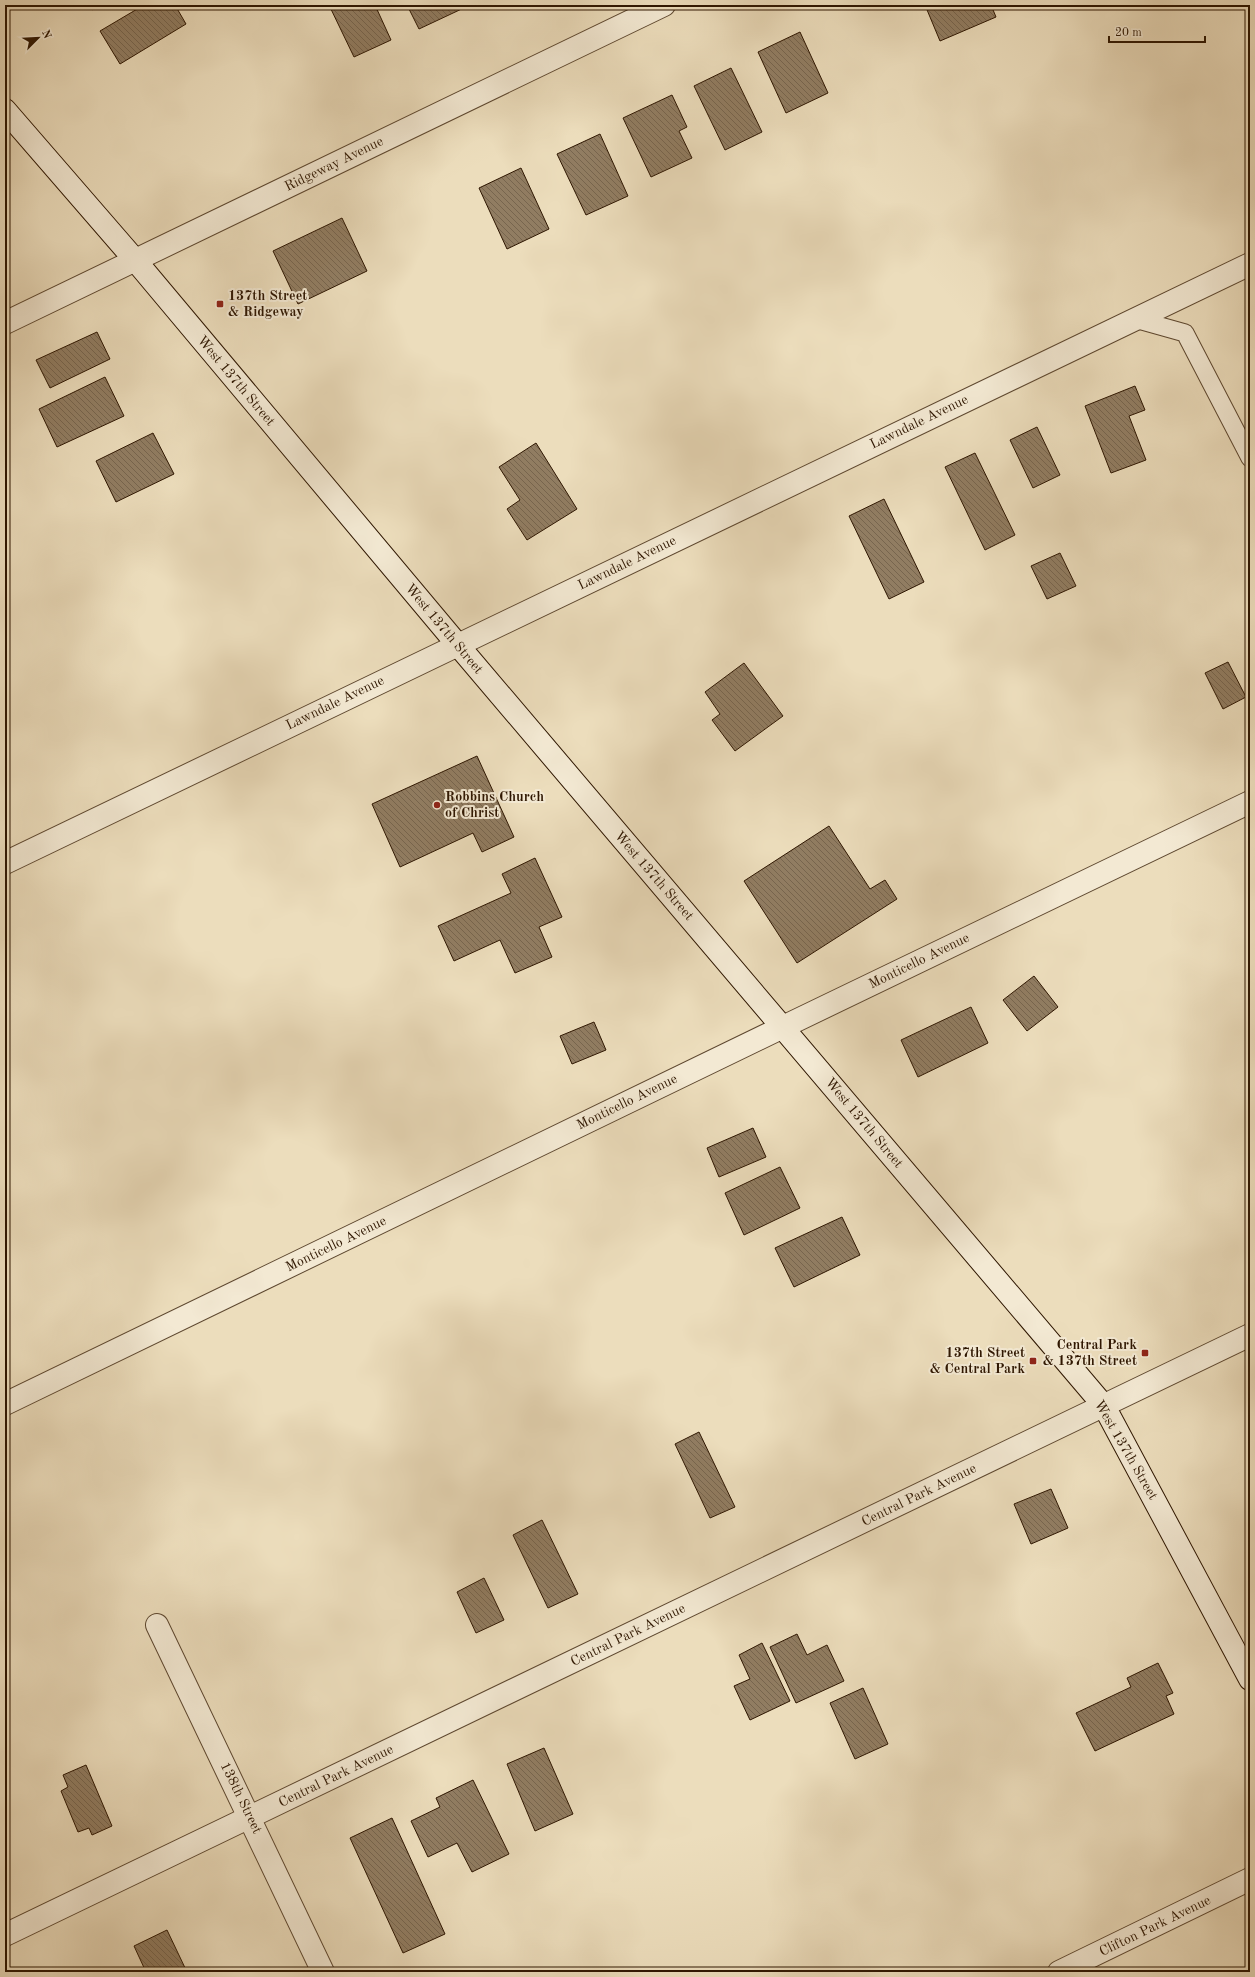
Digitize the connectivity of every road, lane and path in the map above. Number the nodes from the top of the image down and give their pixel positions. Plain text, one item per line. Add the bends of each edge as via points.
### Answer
1 (664, 5) edge
2 (5, 110) edge
3 (134, 260) junction
4 (1250, 264) edge
5 (1135, 319) junction
6 (5, 323) edge
7 (1250, 458) edge
8 (457, 644) junction
9 (1250, 802) edge
10 (5, 863) edge
11 (783, 1026) junction
12 (1250, 1336) edge
13 (5, 1404) edge
14 (1104, 1406) junction
15 (158, 1624) dead end
16 (1250, 1678) edge
17 (250, 1817) junction
18 (1250, 1879) edge
19 (5, 1935) edge
20 (324, 1972) edge
21 (1059, 1972) edge

1 - 3 street, Ridgeway Avenue
2 - 3 street, West 137th Street
3 - 6 street, Ridgeway Avenue
3 - 8 street, West 137th Street
4 - 5 street, Lawndale Avenue
5 - 7 lane via 1185,333
5 - 8 street, Lawndale Avenue
8 - 10 street, Lawndale Avenue
8 - 11 street, West 137th Street
9 - 11 street, Monticello Avenue
11 - 13 street, Monticello Avenue
11 - 14 street, West 137th Street
12 - 14 street, Central Park Avenue
14 - 16 street, West 137th Street
14 - 17 street, Central Park Avenue
15 - 17 street, 138th Street
17 - 19 street, Central Park Avenue
17 - 20 street, 138th Street
18 - 21 street, Clifton Park Avenue

